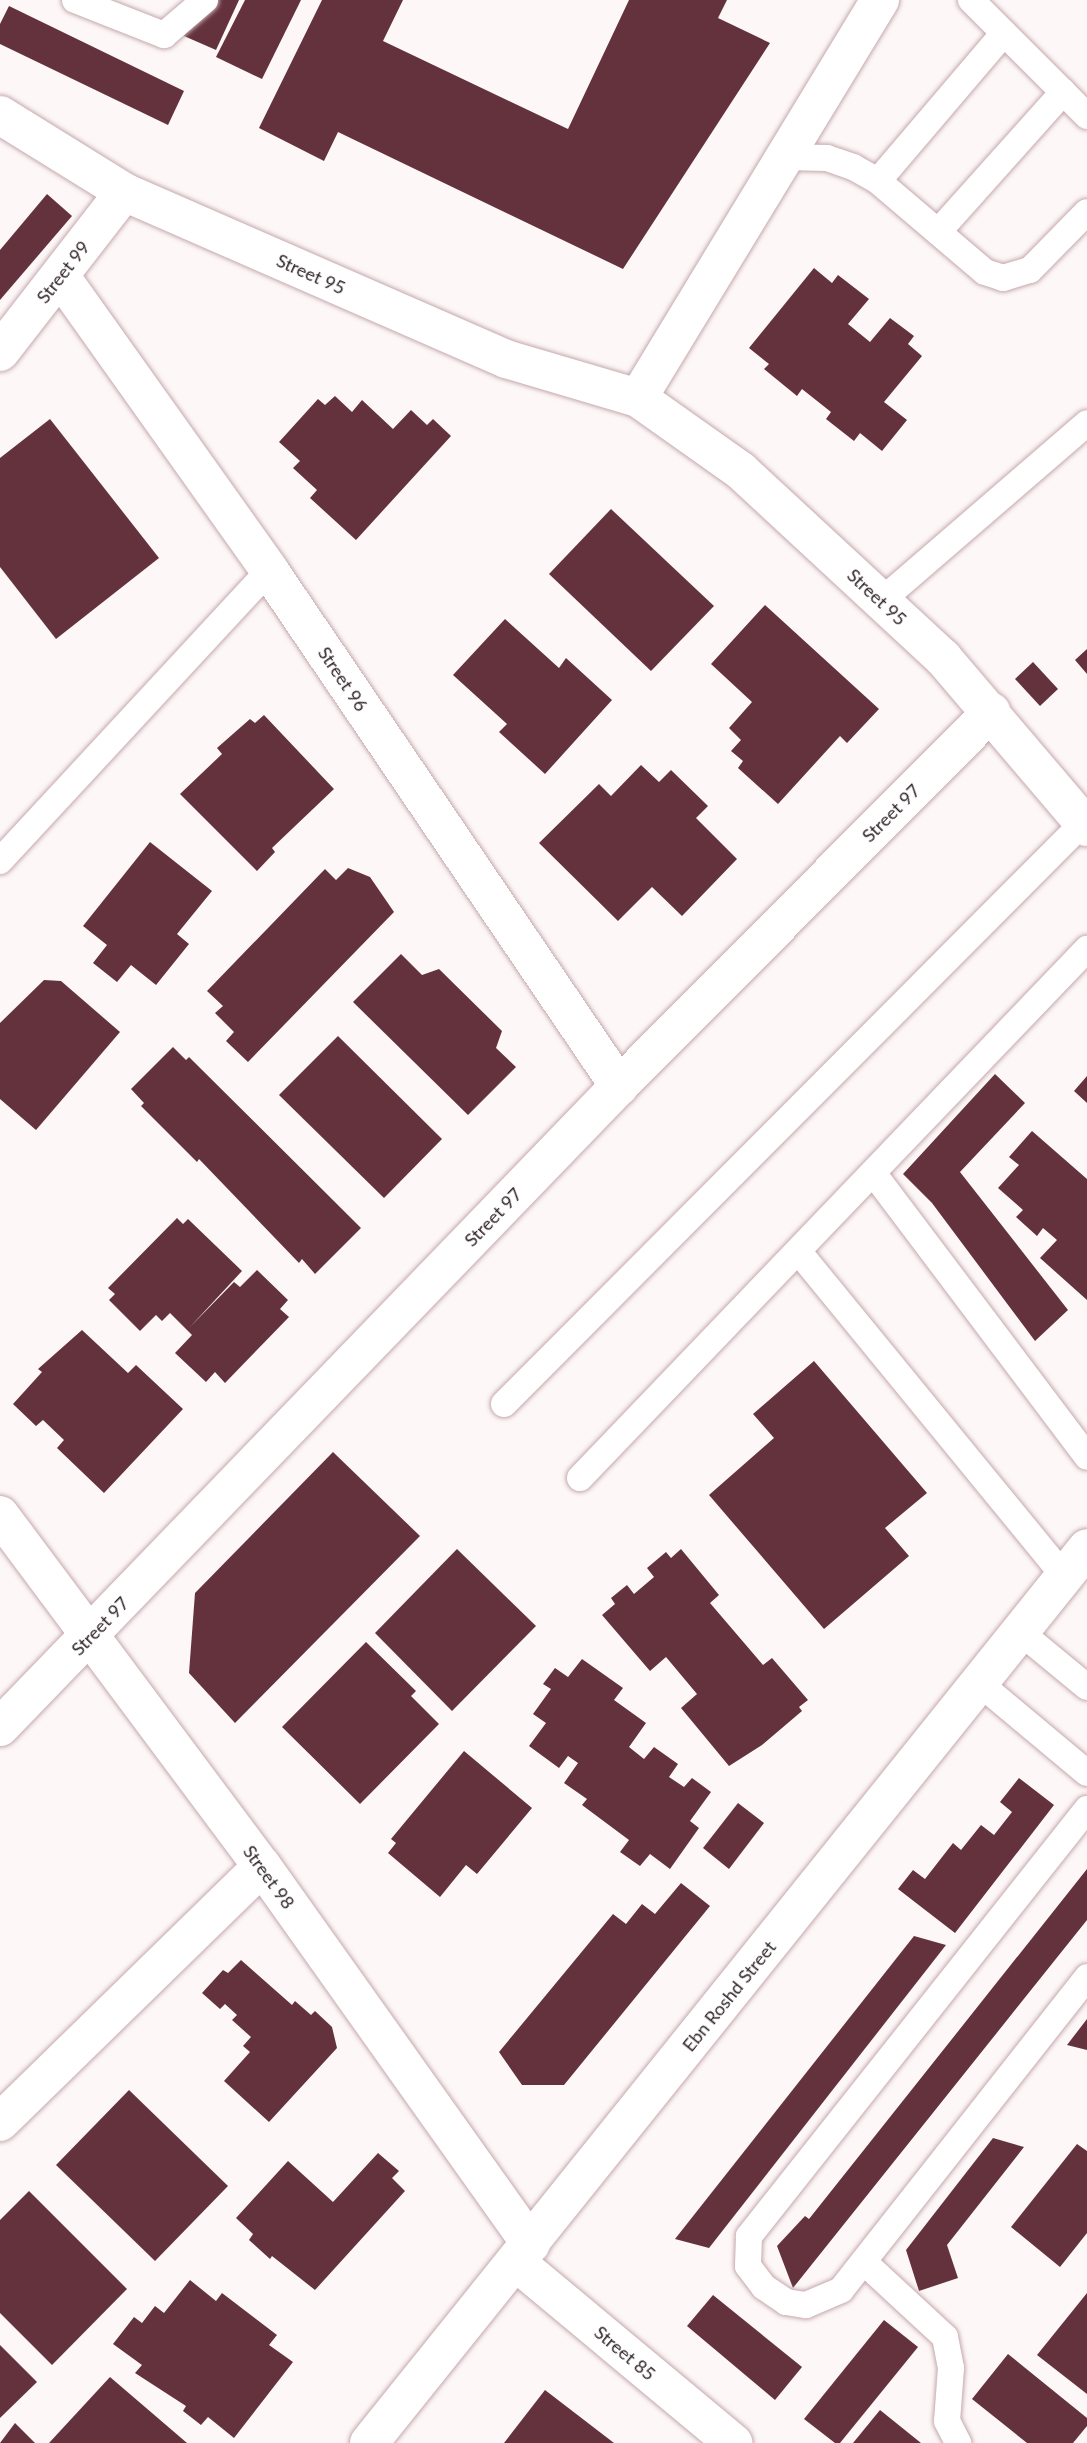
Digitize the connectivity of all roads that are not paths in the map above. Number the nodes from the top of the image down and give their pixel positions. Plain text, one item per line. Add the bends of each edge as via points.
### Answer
1 (75, 0) edge
2 (205, 0) edge
3 (880, 0) edge
4 (971, 0) edge
5 (1004, 33) junction
6 (1063, 92) junction
7 (0, 115) edge
8 (1087, 116) edge
9 (785, 157) junction
10 (878, 180) junction
11 (124, 192) junction
12 (1087, 212) edge
13 (938, 232) junction
14 (61, 276) junction
15 (0, 352) edge
16 (638, 398) junction
17 (1087, 423) edge
18 (269, 570) junction
19 (881, 601) junction
20 (992, 712) junction
21 (1085, 825) edge
22 (0, 861) edge
23 (1087, 949) edge
24 (619, 1086) junction
25 (874, 1174) junction
26 (798, 1251) junction
27 (504, 1404) dead end
28 (1087, 1457) edge
29 (580, 1478) dead end
30 (0, 1515) edge
31 (1075, 1562) edge
32 (1019, 1632) junction
33 (92, 1635) junction
34 (978, 1682) junction
35 (1087, 1687) edge
36 (0, 1727) edge
37 (1087, 1773) edge
38 (1087, 1810) edge
39 (262, 1866) junction
40 (1087, 1977) edge
41 (0, 2122) edge
42 (523, 2253) junction
43 (865, 2263) junction
44 (369, 2443) edge
45 (733, 2443) edge
46 (958, 2443) edge

1 - 2 lane via 164,35
3 - 9 street
4 - 5 lane
5 - 6 lane
5 - 10 lane
6 - 8 lane
6 - 13 lane
7 - 11 street, Street 95
9 - 10 lane via 827,158
9 - 16 street
10 - 13 lane
11 - 14 street, Street 99
11 - 16 street, Street 95 via 506,359
12 - 13 lane via 1030,270 1003,278 985,272
14 - 15 street, Street 99
14 - 18 street, Street 96
16 - 19 street, Street 95 via 741,471
17 - 19 lane
18 - 22 lane
18 - 24 street, Street 96
19 - 20 street, Street 95 via 943,658
20 - 21 street, Street 95
20 - 24 street, Street 97
21 - 27 lane
23 - 25 lane
24 - 33 street, Street 97
25 - 26 lane
25 - 28 lane
26 - 29 lane
26 - 31 lane
30 - 33 street, Street 98
31 - 32 street, Ebn Roshd Street
32 - 34 street, Ebn Roshd Street
32 - 35 lane
33 - 36 street, Street 97
33 - 39 street, Street 98
34 - 37 lane
34 - 42 street, Ebn Roshd Street
38 - 43 lane via 749,2236 746,2250 748,2266 764,2287 786,2302 806,2305 841,2290
39 - 41 street
39 - 42 street, Street 98
40 - 43 lane
42 - 44 street, Ebn Roshd Street
42 - 45 street, Street 85
43 - 46 lane via 945,2337 951,2368 947,2421

